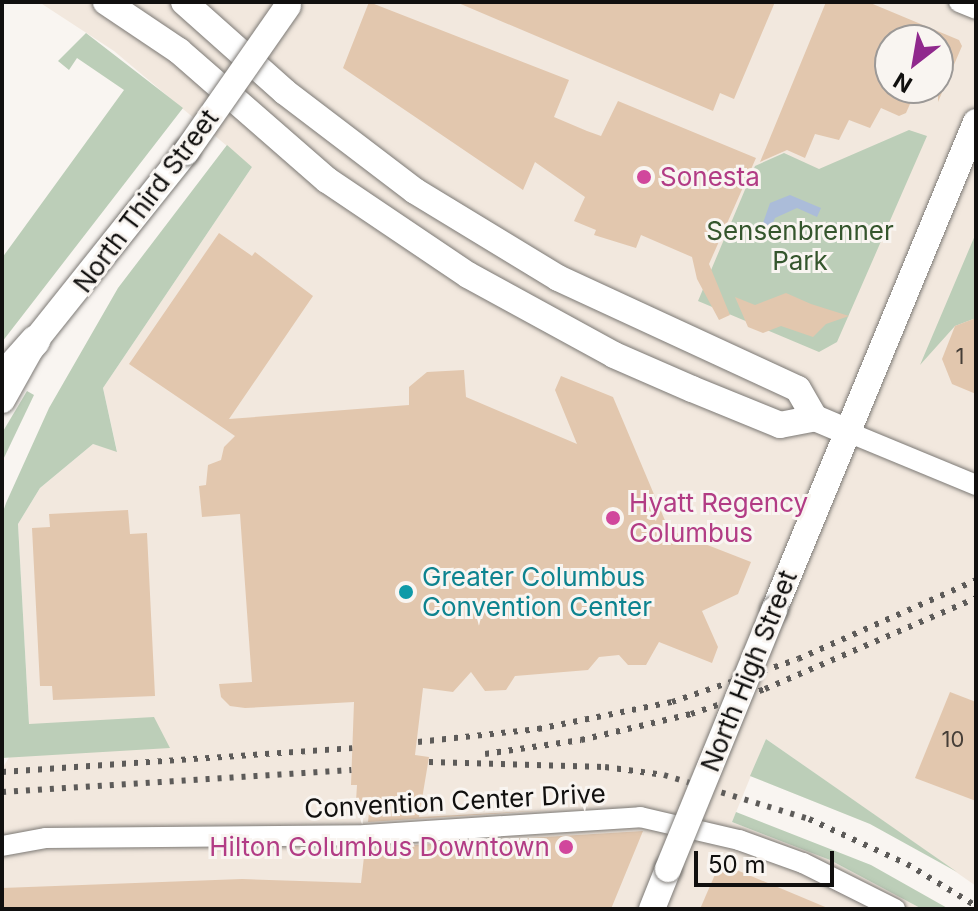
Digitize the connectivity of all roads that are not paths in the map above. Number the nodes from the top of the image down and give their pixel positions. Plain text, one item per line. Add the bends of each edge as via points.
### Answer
1 (106, 2) edge
2 (184, 2) edge
3 (291, 2) edge
4 (959, 2) edge
5 (976, 9) edge
6 (134, 19) junction
7 (976, 122) edge
8 (35, 341) junction
9 (2, 378) edge
10 (2, 400) edge
11 (815, 418) junction
12 (848, 432) junction
13 (976, 485) edge
14 (2, 846) edge
15 (652, 909) edge
16 (895, 909) edge

1 - 6 main road
2 - 6 main road via 162,20
2 - 11 main road via 285,92 415,191 558,278 798,389
3 - 8 main road, North Third Street, bridge via 116,246
4 - 5 street
6 - 11 main road via 179,51 316,172 468,275 614,355 707,395 780,425
7 - 12 main road, North High Street
8 - 9 highway
8 - 10 main road, North Third Street
11 - 12 main road
12 - 13 street
12 - 15 main road, North High Street, bridge
14 - 16 street, Convention Center Drive via 46,838 365,835 640,817 739,840 803,863

